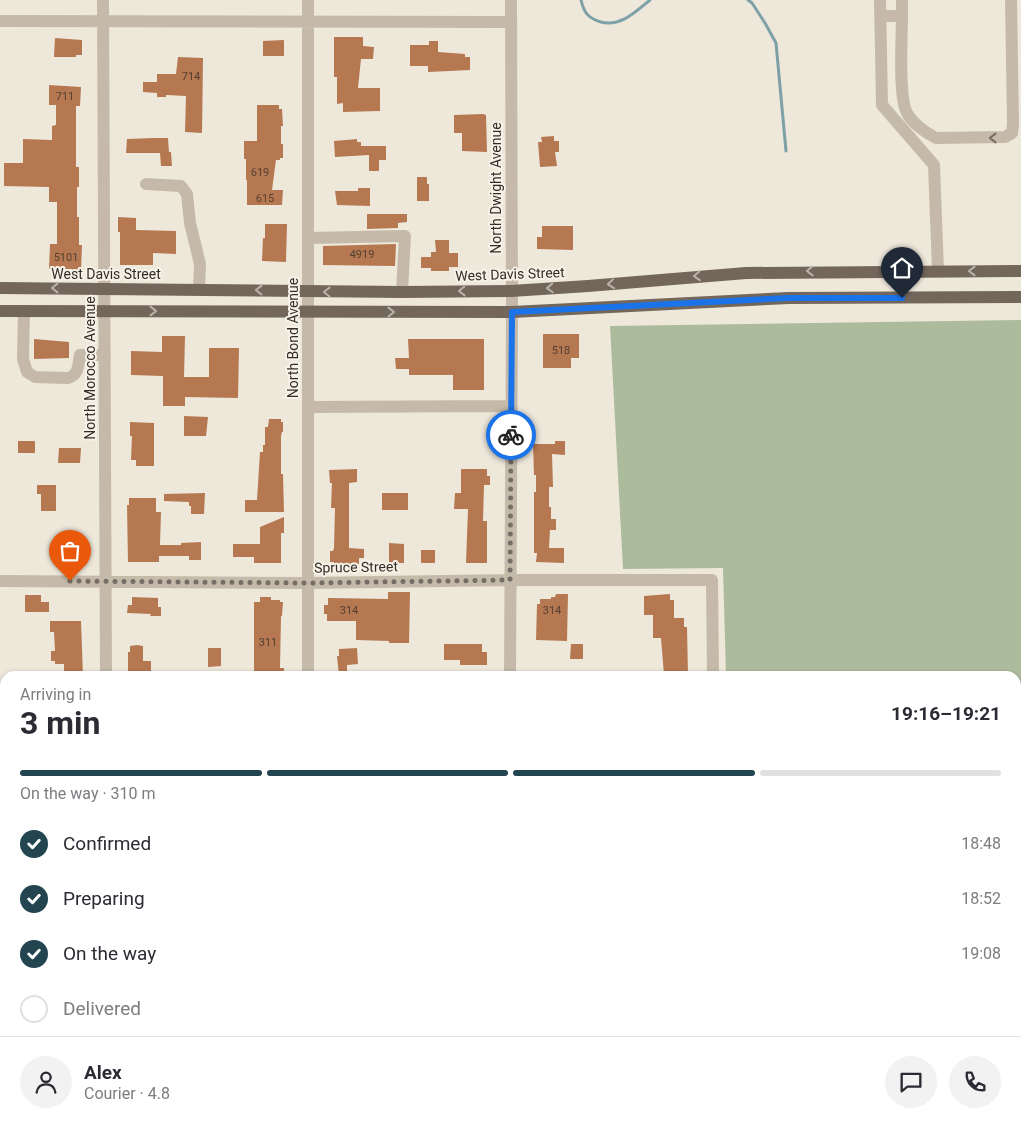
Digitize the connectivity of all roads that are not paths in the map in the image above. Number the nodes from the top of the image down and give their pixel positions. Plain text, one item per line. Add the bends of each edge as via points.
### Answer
1 (103, 0) edge
2 (308, 0) edge
3 (511, 0) edge
4 (880, 0) edge
5 (902, 0) edge
6 (1011, 0) edge
7 (880, 16) junction
8 (902, 16) junction
9 (0, 21) edge
10 (103, 21) junction
11 (308, 21) junction
12 (511, 22) junction
13 (1017, 105) edge
14 (146, 184) dead end
15 (309, 238) junction
16 (1021, 271) edge
17 (938, 272) junction
18 (0, 288) edge
19 (104, 288) junction
20 (199, 289) junction
21 (308, 291) junction
22 (511, 291) junction
23 (402, 292) junction
24 (1021, 297) edge
25 (0, 311) edge
26 (104, 311) junction
27 (24, 312) junction
28 (308, 312) junction
29 (512, 312) junction
30 (105, 355) junction
31 (512, 406) junction
32 (309, 407) junction
33 (510, 580) junction
34 (0, 581) edge
35 (105, 581) junction
36 (308, 583) junction
37 (106, 671) edge
38 (308, 671) edge
39 (510, 671) edge
40 (713, 671) edge

1 - 10 street, North Morocco Avenue
2 - 11 street, North Bond Avenue
3 - 12 street, North Dwight Avenue
4 - 7 street
5 - 8 street
6 - 13 street
7 - 8 street
7 - 17 street via 882,106 934,165
13 -> 8 street via 1012,133 1005,138 936,138 929,134 907,114 902,100
9 - 10 street
10 - 11 street
10 - 19 street, North Morocco Avenue
11 - 12 street
11 - 15 street, North Bond Avenue
12 - 22 street, North Dwight Avenue
14 - 20 street via 181,186 187,194 200,264
15 - 21 street, North Bond Avenue
15 - 23 street via 405,236
16 -> 17 main road, West Davis Street
17 -> 22 main road, West Davis Street via 746,273
19 -> 18 main road, West Davis Street
19 - 20 main road, West Davis Street
19 - 26 street, North Morocco Avenue
21 -> 20 main road, West Davis Street
23 -> 21 main road, West Davis Street
21 - 28 street, North Bond Avenue
22 -> 23 main road, West Davis Street
22 - 29 street, North Dwight Avenue
24 - 29 main road via 789,298
25 - 27 main road
26 - 27 main road
26 -> 28 main road
26 - 30 street, North Morocco Avenue
27 - 30 street via 23,359 27,372 35,377 72,377 77,372 80,355
28 -> 29 main road
28 - 32 street, North Bond Avenue
29 - 31 street, North Dwight Avenue
30 - 35 street, North Morocco Avenue
31 - 32 street
31 - 33 street, North Dwight Avenue
32 - 36 street, North Bond Avenue
33 - 36 street, Spruce Street
33 - 39 street, North Dwight Avenue
33 - 40 street, Spruce Street via 712,580
34 - 35 street, Spruce Street
35 - 36 street, Spruce Street
35 - 37 street, North Morocco Avenue
36 - 38 street, North Bond Avenue

